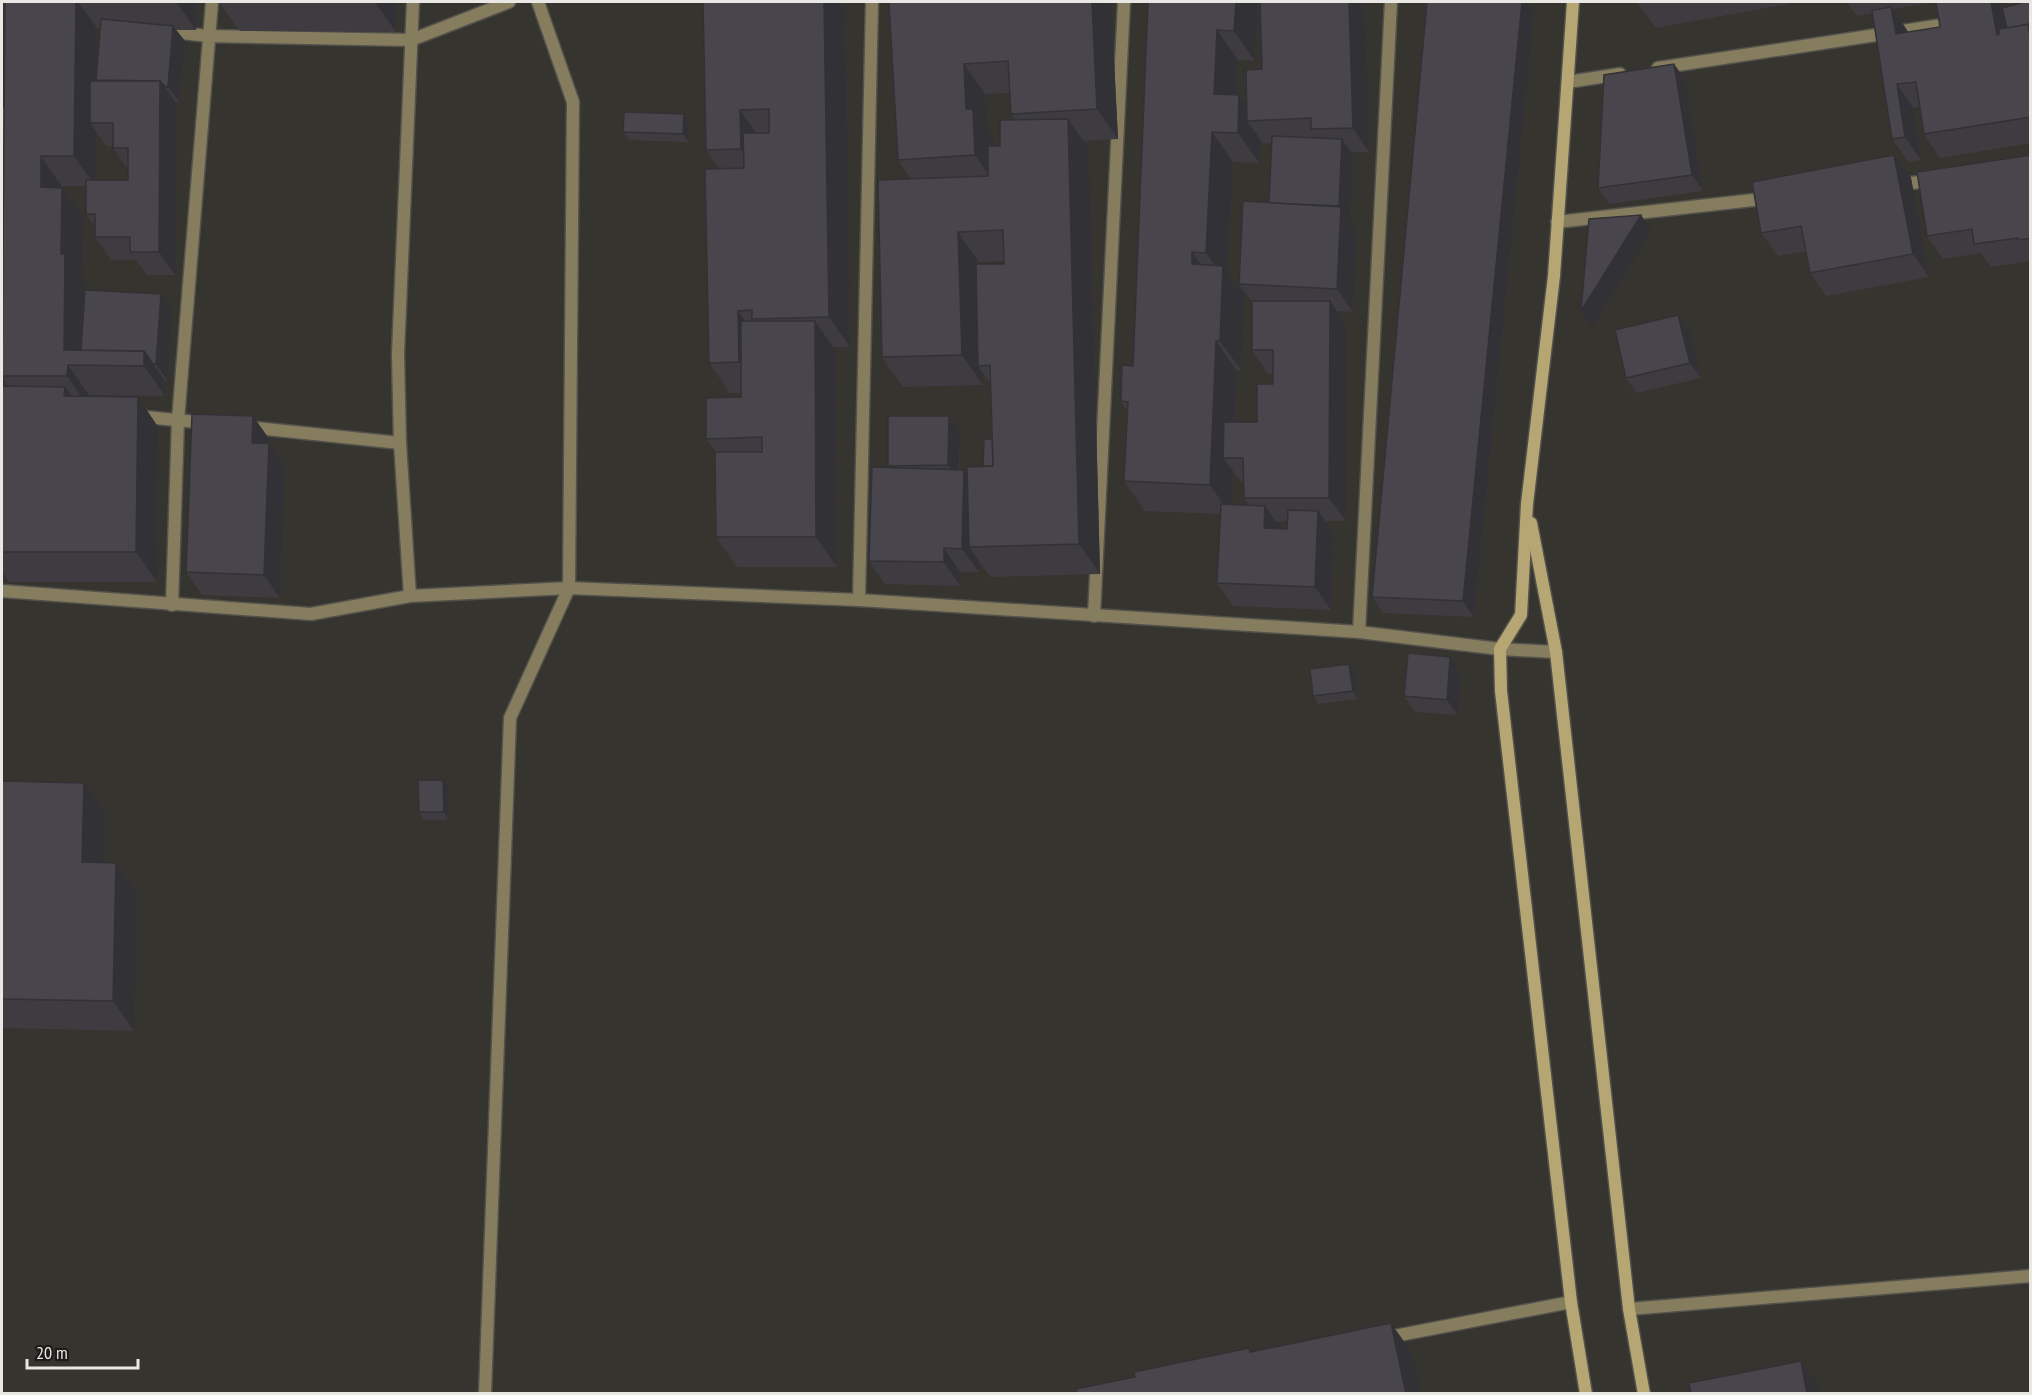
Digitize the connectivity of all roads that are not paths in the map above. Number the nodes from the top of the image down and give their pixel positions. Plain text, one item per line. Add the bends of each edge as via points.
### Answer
1 (212, 2) edge
2 (413, 2) edge
3 (509, 2) edge
4 (538, 2) edge
5 (873, 2) edge
6 (1124, 2) edge
7 (1391, 2) edge
8 (1574, 2) edge
9 (1973, 20) edge
10 (150, 29) edge
11 (208, 36) junction
12 (411, 40) junction
13 (1568, 82) junction
14 (4, 106) edge
15 (2, 165) edge
16 (1948, 179) edge
17 (1889, 185) edge
18 (1782, 197) edge
19 (1557, 222) junction
20 (119, 414) edge
21 (178, 420) junction
22 (400, 443) junction
23 (1527, 504) junction
24 (569, 588) junction
25 (2, 591) edge
26 (410, 596) junction
27 (859, 600) junction
28 (172, 605) junction
29 (1094, 616) junction
30 (1359, 632) junction
31 (1500, 649) junction
32 (1556, 652) junction
33 (2031, 1276) edge
34 (1571, 1302) junction
35 (1629, 1309) junction
36 (1371, 1341) edge
37 (485, 1394) edge
38 (1586, 1394) edge
39 (1644, 1394) edge

1 - 11 street
2 - 12 street
3 - 12 street
4 - 24 street via 573,102
5 - 27 street
6 - 29 street
7 - 30 street
8 - 13 main road
9 - 13 street
10 - 11 street
11 - 12 street
11 - 21 street
12 - 22 street via 398,354
13 - 19 main road
14 - 15 street
16 - 17 street
18 - 19 street
19 - 23 main road
20 - 21 street
21 - 22 street
21 - 28 street
22 - 26 street
23 - 31 main road via 1521,615
23 - 32 main road
24 - 26 street
24 - 27 street
24 - 37 street via 510,718
25 - 28 street
26 - 28 street via 311,614
27 - 29 street
29 - 30 street
30 - 31 street
31 - 32 street
31 - 34 main road via 1501,691
32 - 35 main road
33 - 35 street
34 - 36 street
34 - 38 main road
35 - 39 main road

